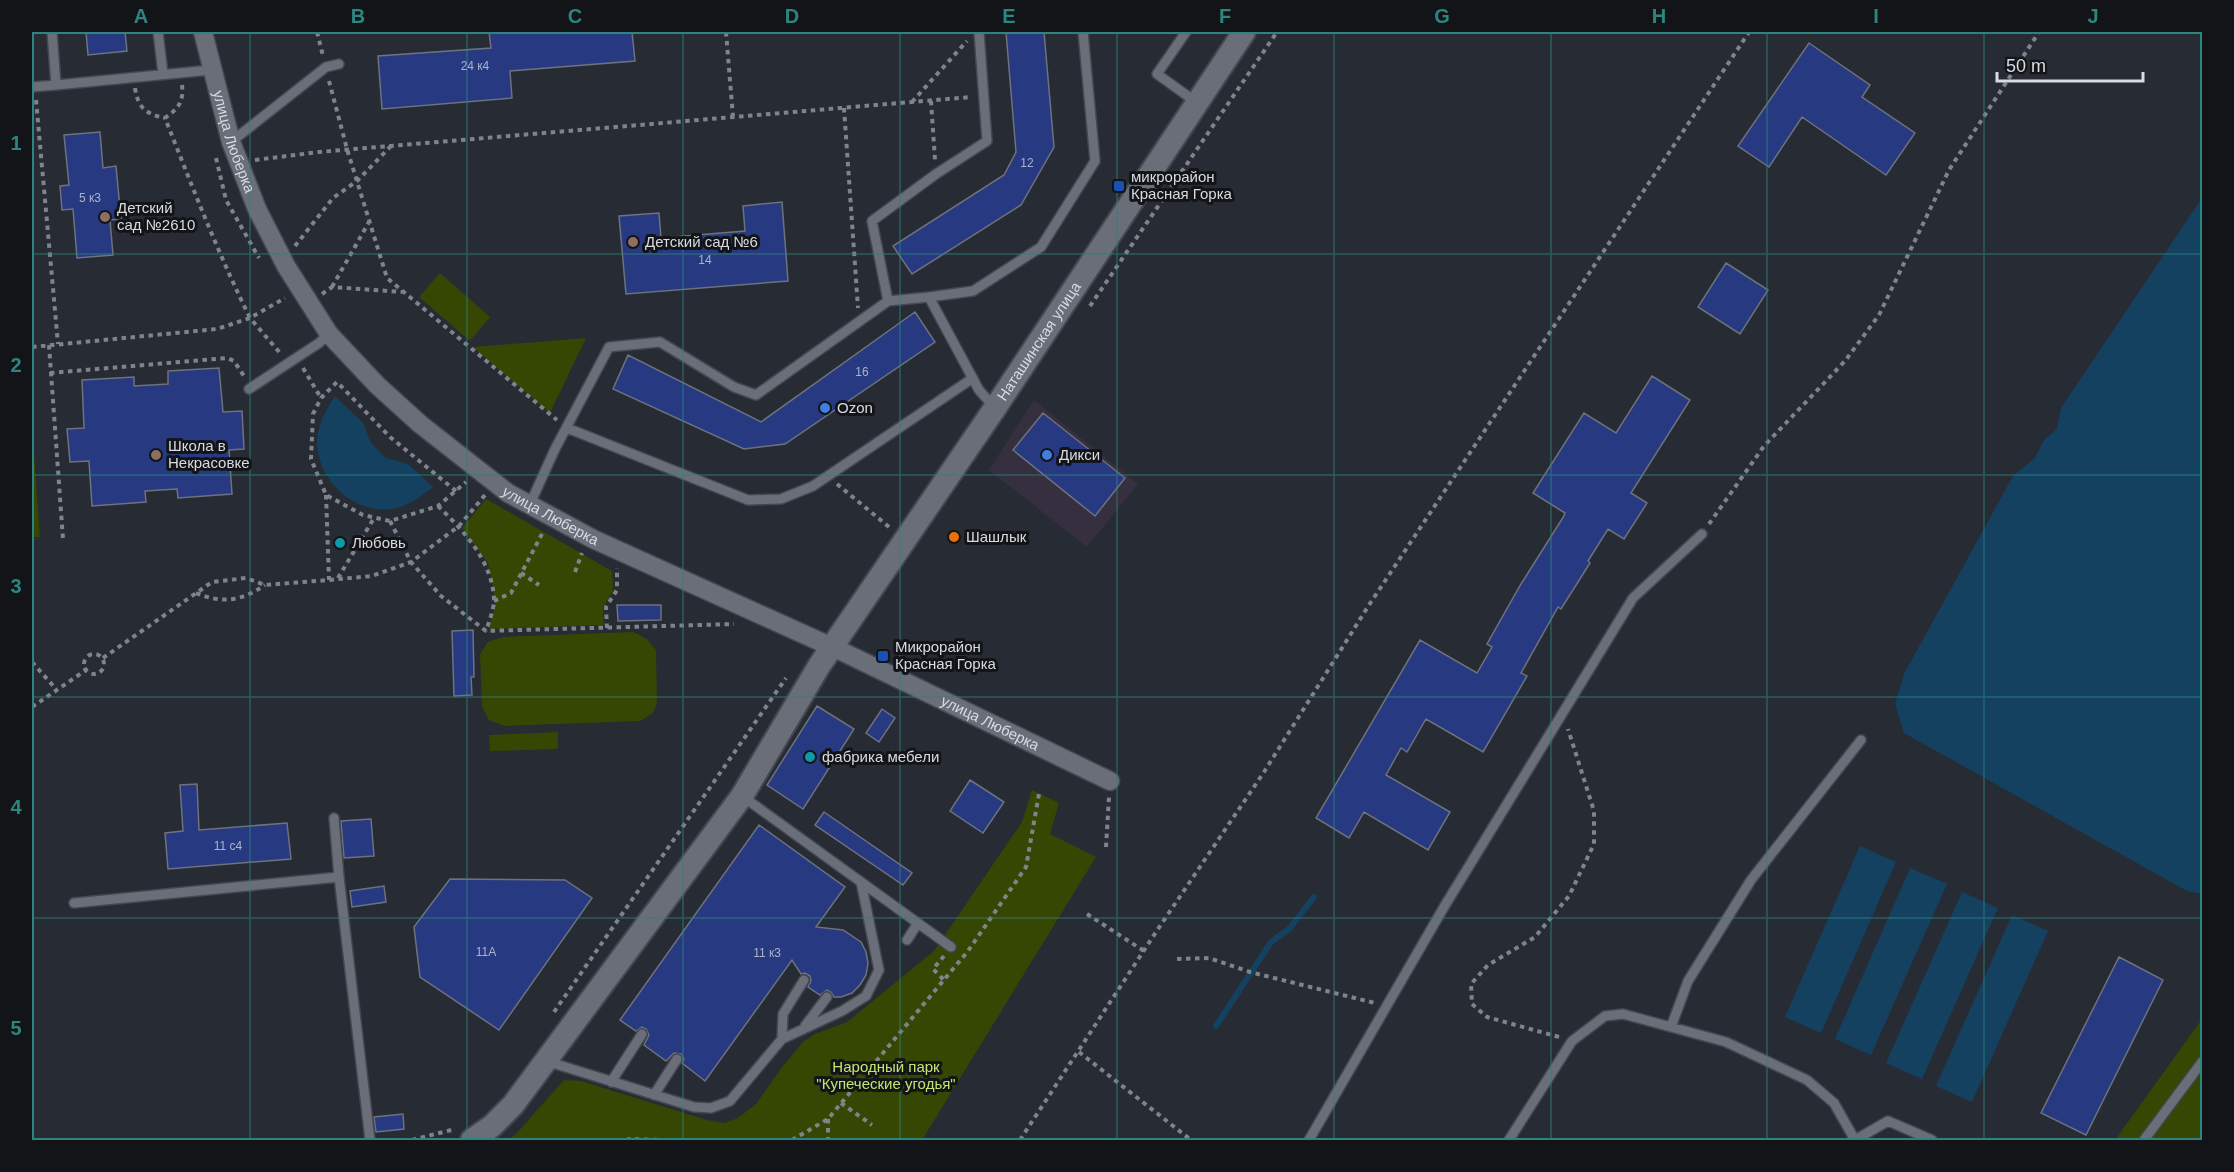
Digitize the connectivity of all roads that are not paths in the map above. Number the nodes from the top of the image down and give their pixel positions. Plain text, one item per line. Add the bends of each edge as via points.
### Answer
1 (52, 32) edge
2 (158, 32) edge
3 (203, 32) edge
4 (979, 32) edge
5 (1083, 32) edge
6 (1186, 32) edge
7 (1244, 32) edge
8 (339, 64) dead end
9 (211, 70) junction
10 (163, 74) junction
11 (56, 85) junction
12 (33, 87) edge
13 (1197, 103) junction
14 (231, 142) junction
15 (929, 297) junction
16 (888, 301) junction
17 (324, 339) junction
18 (973, 378) junction
19 (249, 389) road end
20 (995, 408) junction
21 (567, 428) junction
22 (530, 504) junction
23 (1702, 534) road end
24 (832, 647) junction
25 (1861, 740) dead end
26 (1110, 781) road end
27 (742, 796) junction
28 (334, 818) dead end
29 (339, 877) junction
30 (861, 882) junction
31 (74, 903) dead end
32 (918, 923) junction
33 (907, 940) dead end
34 (951, 947) dead end
35 (804, 980) dead end
36 (827, 997) dead end
37 (1671, 1027) junction
38 (804, 1029) junction
39 (642, 1034) dead end
40 (782, 1039) junction
41 (676, 1059) dead end
42 (545, 1061) junction
43 (2202, 1062) edge
44 (611, 1082) junction
45 (654, 1095) junction
46 (464, 1135) edge
47 (370, 1140) edge
48 (1310, 1140) edge
49 (1509, 1140) edge
50 (1932, 1140) edge
51 (2145, 1140) edge

1 - 11 lane
2 - 10 lane
3 - 9 street, улица Люберка
4 - 16 lane via 987,141 872,221
5 - 15 lane via 1095,161 1041,247 973,291
6 - 13 lane via 1157,74
7 - 13 street, Наташинская улица
8 - 14 lane via 326,67
9 - 10 lane
9 - 14 street, улица Люберка
10 - 11 lane
11 - 12 lane
13 - 20 street, Наташинская улица
14 - 17 street, улица Люберка via 256,209 305,296
15 - 16 lane
15 - 18 lane
16 - 21 lane via 756,395 734,387 660,342 609,347
17 - 19 lane
17 - 22 street, улица Люберка via 420,424 508,493
18 - 20 lane
18 - 21 lane via 813,486 781,499 748,500
20 - 24 street, Наташинская улица
21 - 22 lane
22 - 24 street, улица Люберка via 593,538
23 - 48 lane via 1633,598 1444,907
24 - 26 street, улица Люберка
24 - 27 street, Наташинская улица
25 - 37 lane via 1751,880 1688,981
27 - 30 lane
27 - 42 street, Наташинская улица
28 - 29 lane
29 - 31 lane
29 - 47 lane
30 - 32 lane
30 - 38 lane via 879,970 866,996
32 - 33 lane
32 - 34 lane
35 - 40 lane via 783,1014
36 - 38 lane
37 - 49 lane via 1623,1014 1605,1016 1572,1041
37 - 50 lane via 1726,1042 1807,1080 1834,1103 1855,1140 1888,1120
38 - 40 lane
39 - 44 lane
40 - 45 lane via 730,1101 711,1108 694,1107
41 - 45 lane
42 - 44 lane
42 - 46 street, Наташинская улица via 513,1105 492,1126
43 - 51 lane
44 - 45 lane

